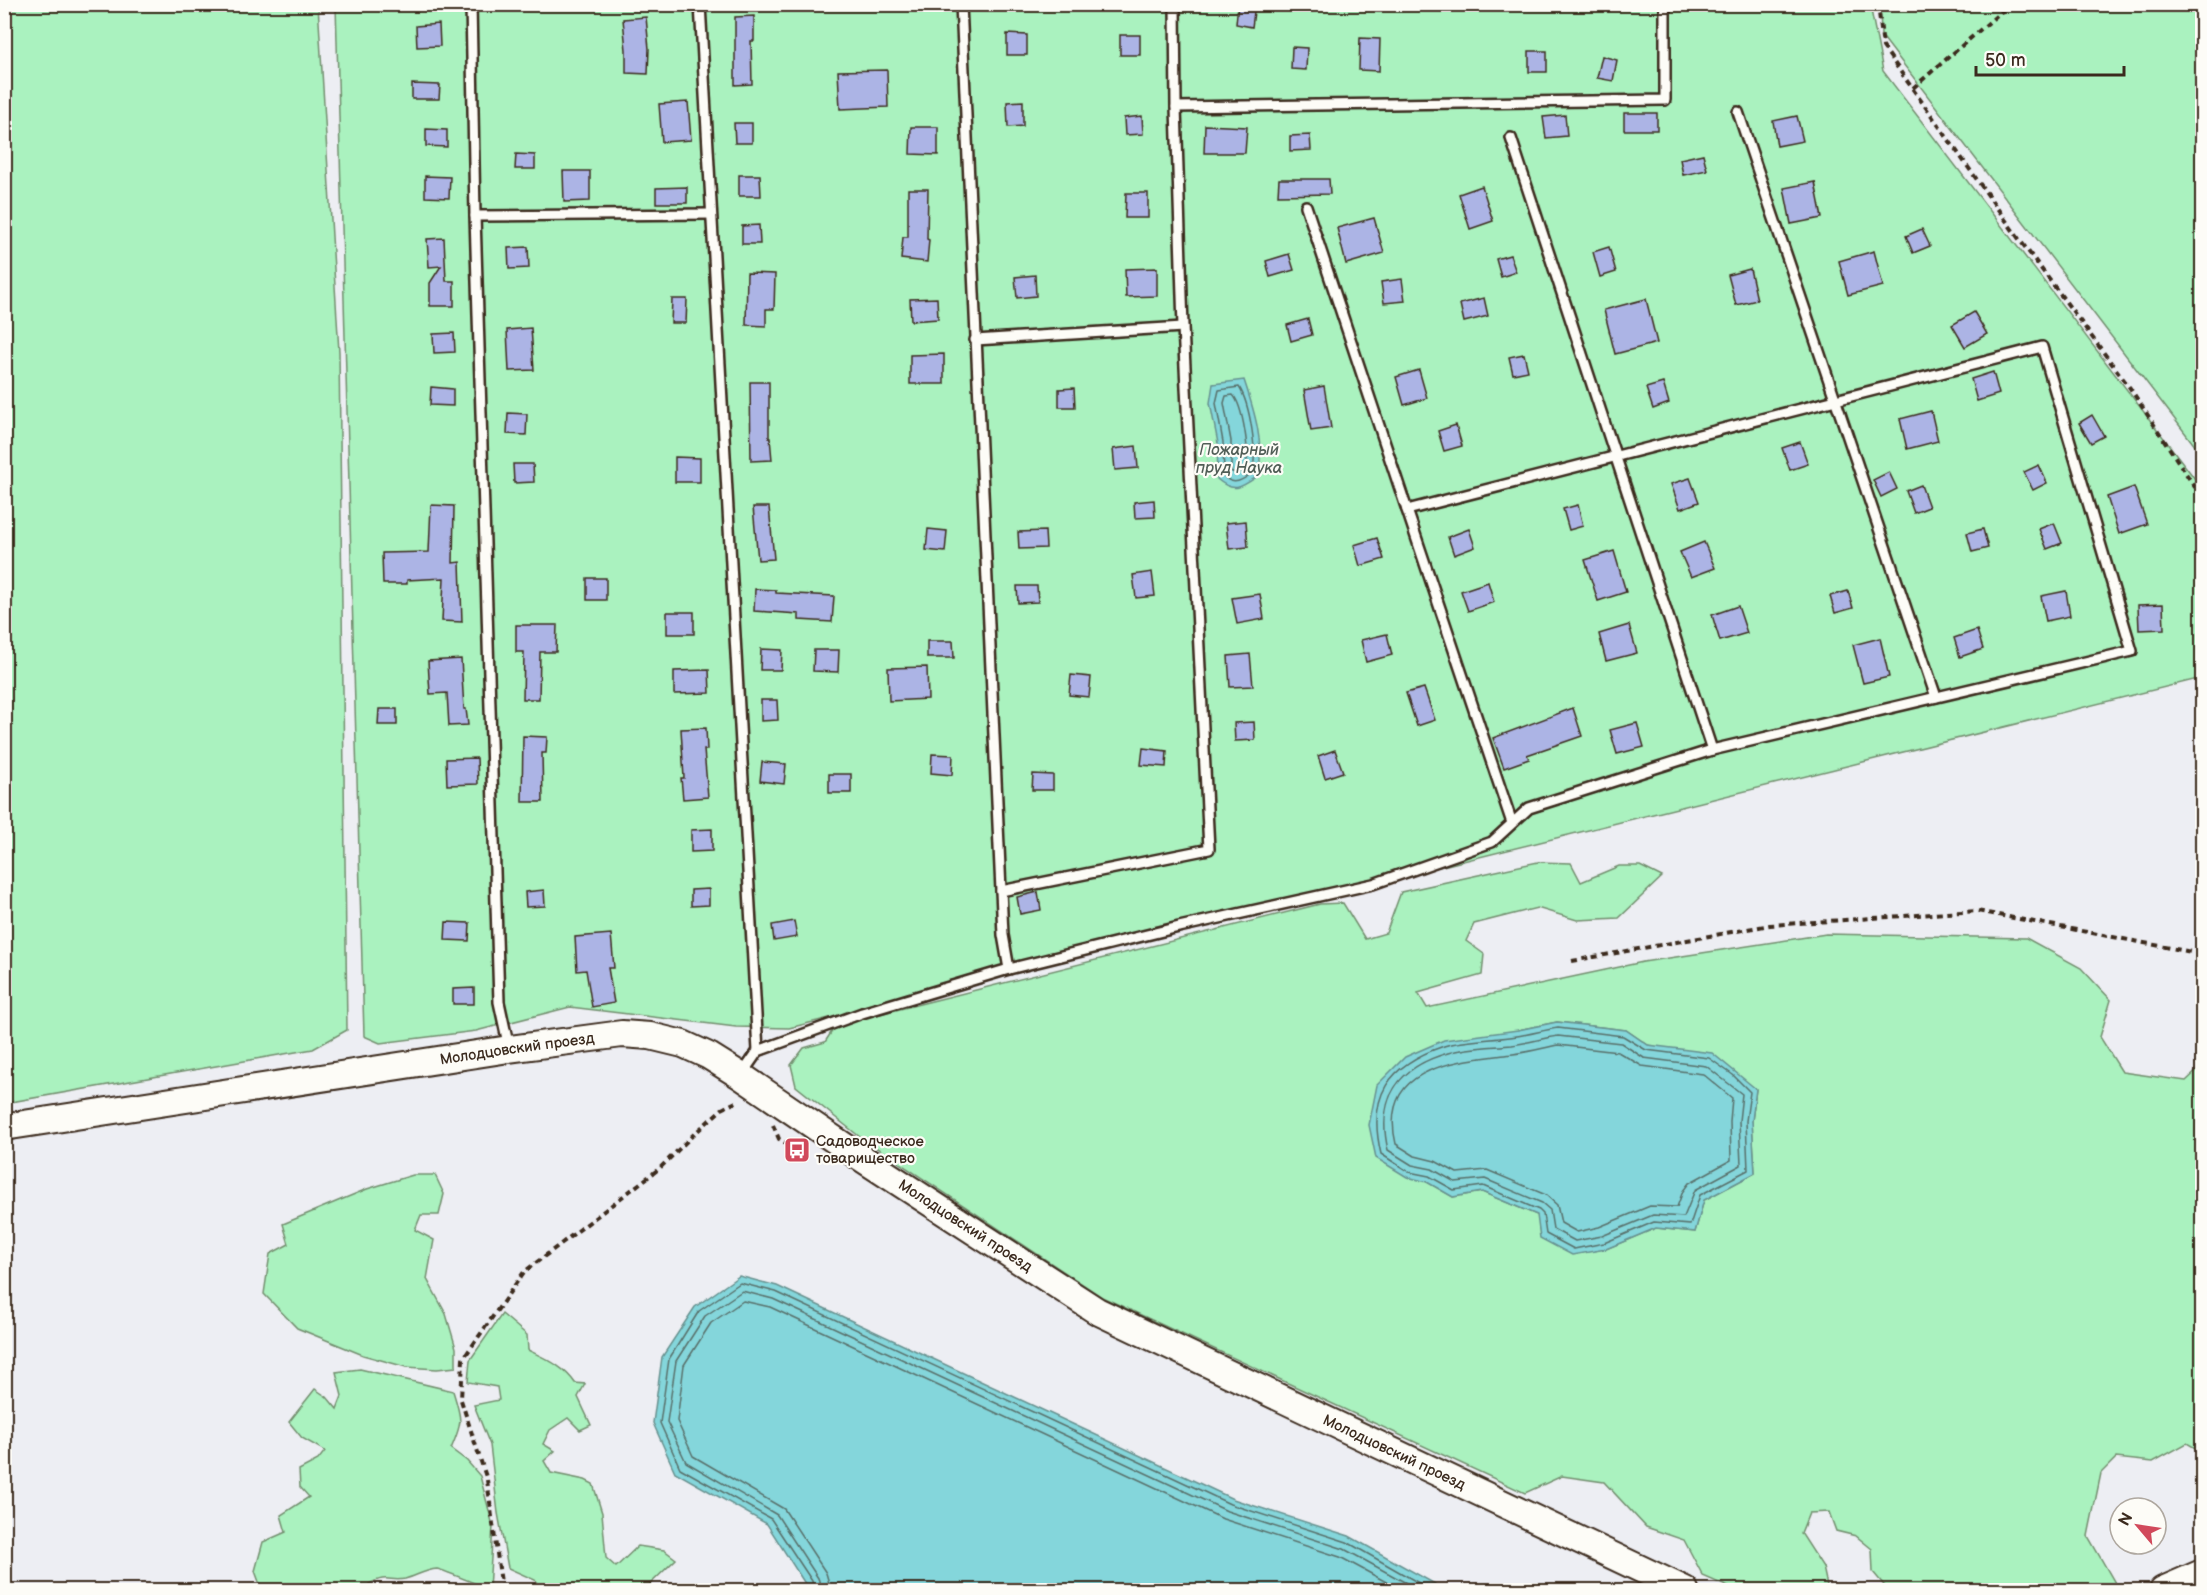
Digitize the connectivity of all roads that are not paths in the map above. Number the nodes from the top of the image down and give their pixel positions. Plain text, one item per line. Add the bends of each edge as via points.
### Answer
1 (471, 4) edge
2 (700, 4) edge
3 (961, 4) edge
4 (1175, 4) edge
5 (1665, 4) edge
6 (1176, 107) junction
7 (1738, 112) dead end
8 (1511, 138) dead end
9 (1306, 206) dead end
10 (711, 214) junction
11 (475, 216) junction
12 (1183, 327) junction
13 (975, 340) junction
14 (1836, 400) junction
15 (1616, 456) junction
16 (1407, 510) junction
17 (1936, 697) junction
18 (1712, 750) junction
19 (1512, 822) junction
20 (1001, 891) junction
21 (1009, 969) junction
22 (509, 1049) junction
23 (758, 1051) junction
24 (743, 1086) junction
25 (4, 1127) edge
26 (2202, 1573) edge
27 (1685, 1590) edge
28 (2163, 1590) edge

1 - 11 lane
2 - 10 lane
3 - 13 lane
4 - 6 lane
5 - 6 lane via 1665,100
6 - 12 lane
7 - 14 lane
8 - 15 lane
9 - 16 lane
10 - 11 lane
10 - 23 lane
11 - 22 lane via 499,1002
12 - 13 lane
12 - 20 lane via 1209,849
13 - 20 lane
14 - 15 lane
14 - 17 lane
14 - 17 lane via 2042,347 2132,651
15 - 16 lane
15 - 18 lane
16 - 19 lane
17 - 18 lane
18 - 19 lane via 1528,808
19 - 21 lane via 1492,842 1373,884
20 - 21 lane
21 - 23 lane via 862,1013
22 - 24 street, Молодцовский проезд via 622,1034 650,1036 683,1044 709,1056
22 - 25 street, Молодцовский проезд
23 - 24 lane
24 - 27 street, Молодцовский проезд via 867,1161 1097,1311
26 - 28 street

